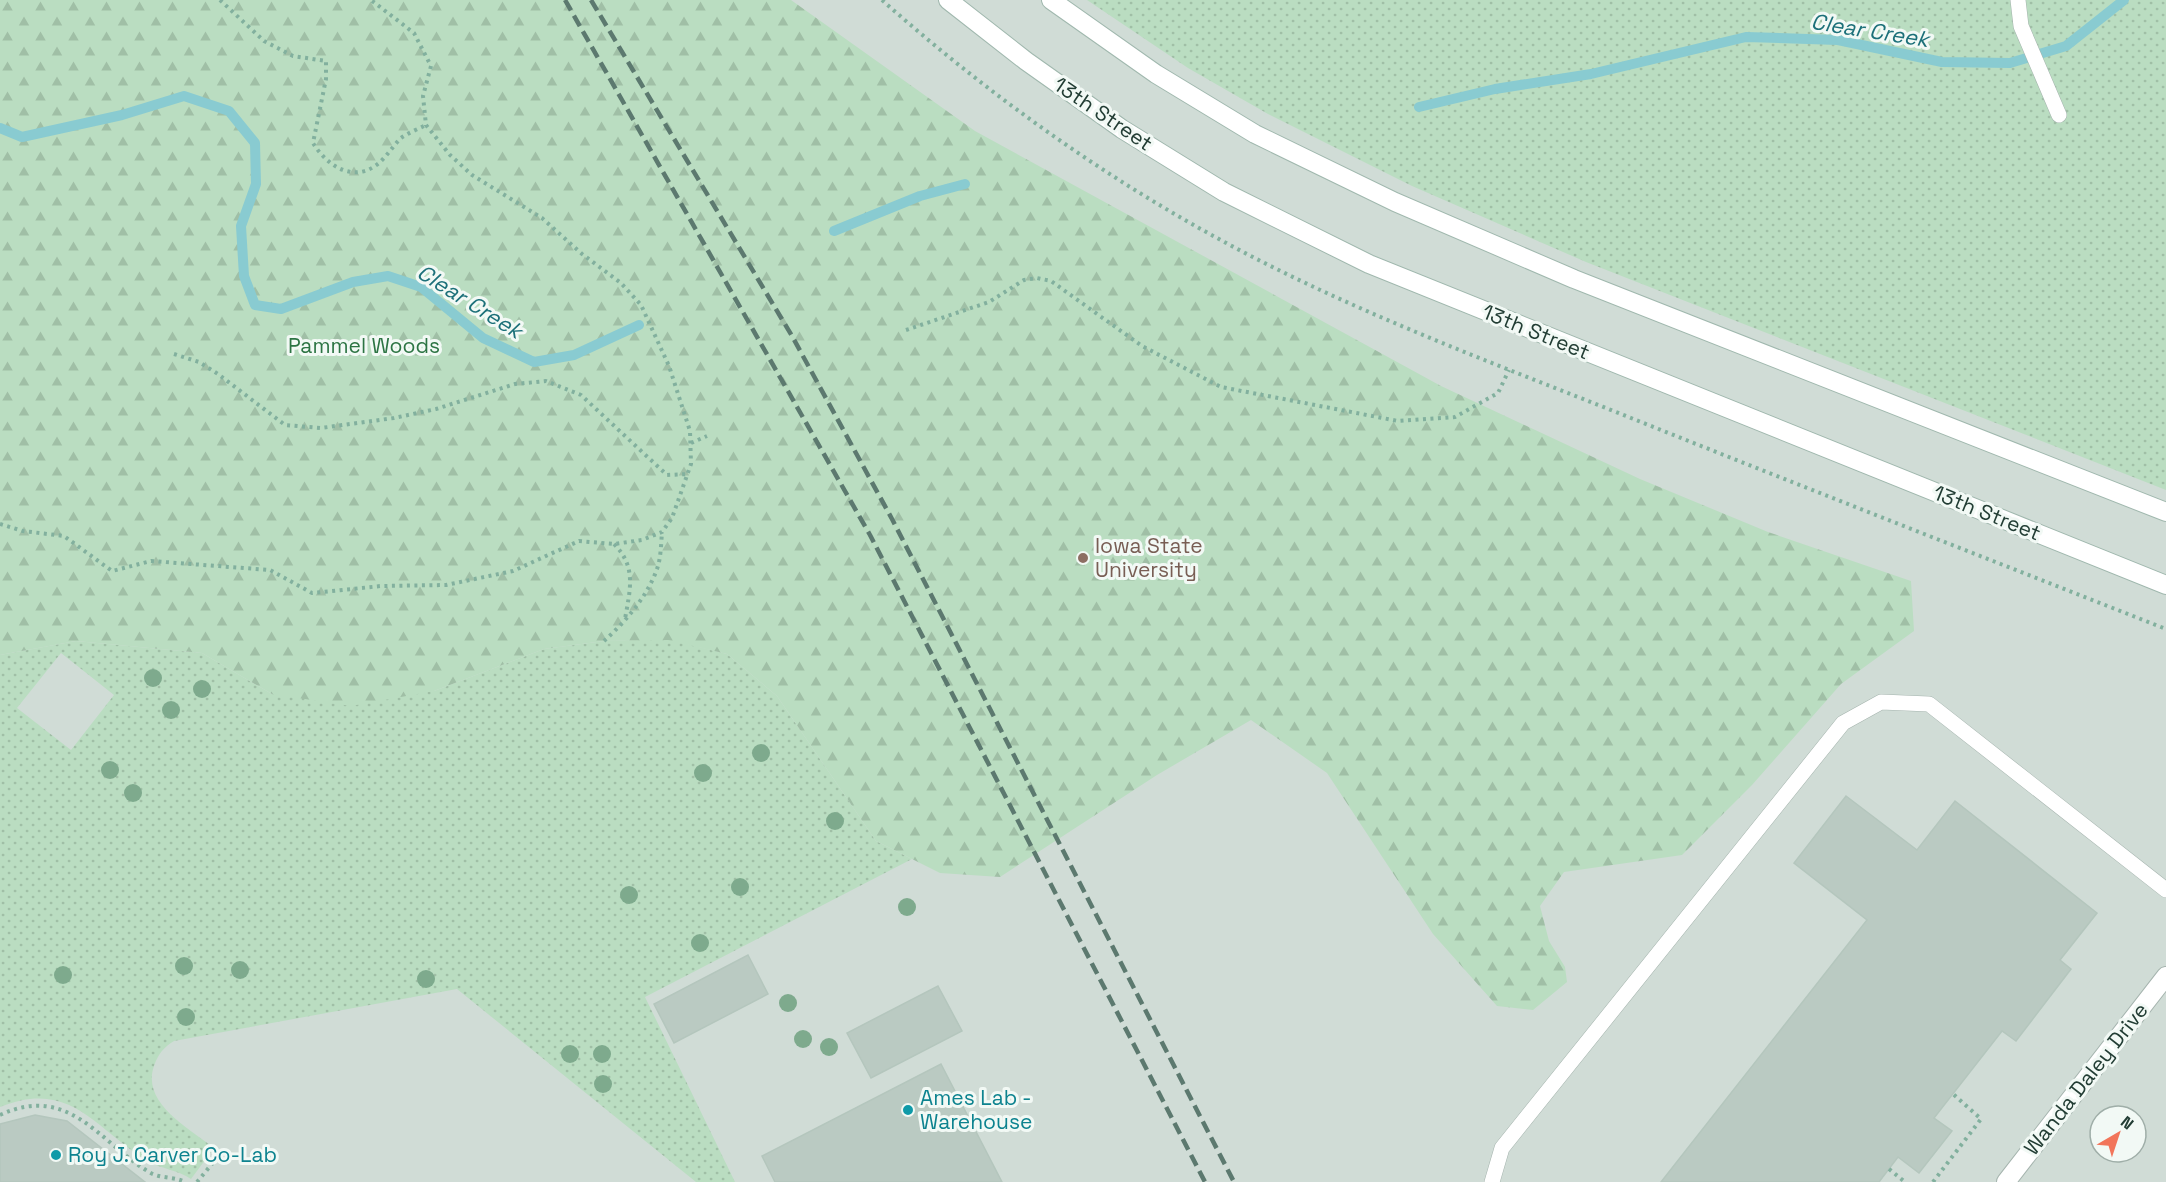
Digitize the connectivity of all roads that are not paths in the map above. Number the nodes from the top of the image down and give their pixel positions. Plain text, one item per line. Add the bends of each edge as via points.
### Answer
1 (948, 0) edge
2 (1051, 0) edge
3 (2018, 0) edge
4 (2059, 115) dead end
5 (2166, 512) edge
6 (2166, 585) edge
7 (2166, 890) edge
8 (2166, 976) edge
9 (1492, 1182) edge
10 (2006, 1182) edge

1 - 6 main road, 13th Street via 1026,62 1131,135 1224,192 1369,264
2 - 5 main road via 1156,74 1256,134 1395,202 1574,279
3 - 4 lane via 2021,26
7 - 9 lane via 1929,704 1881,702 1843,723 1503,1148
8 - 10 main road, Wanda Daley Drive

